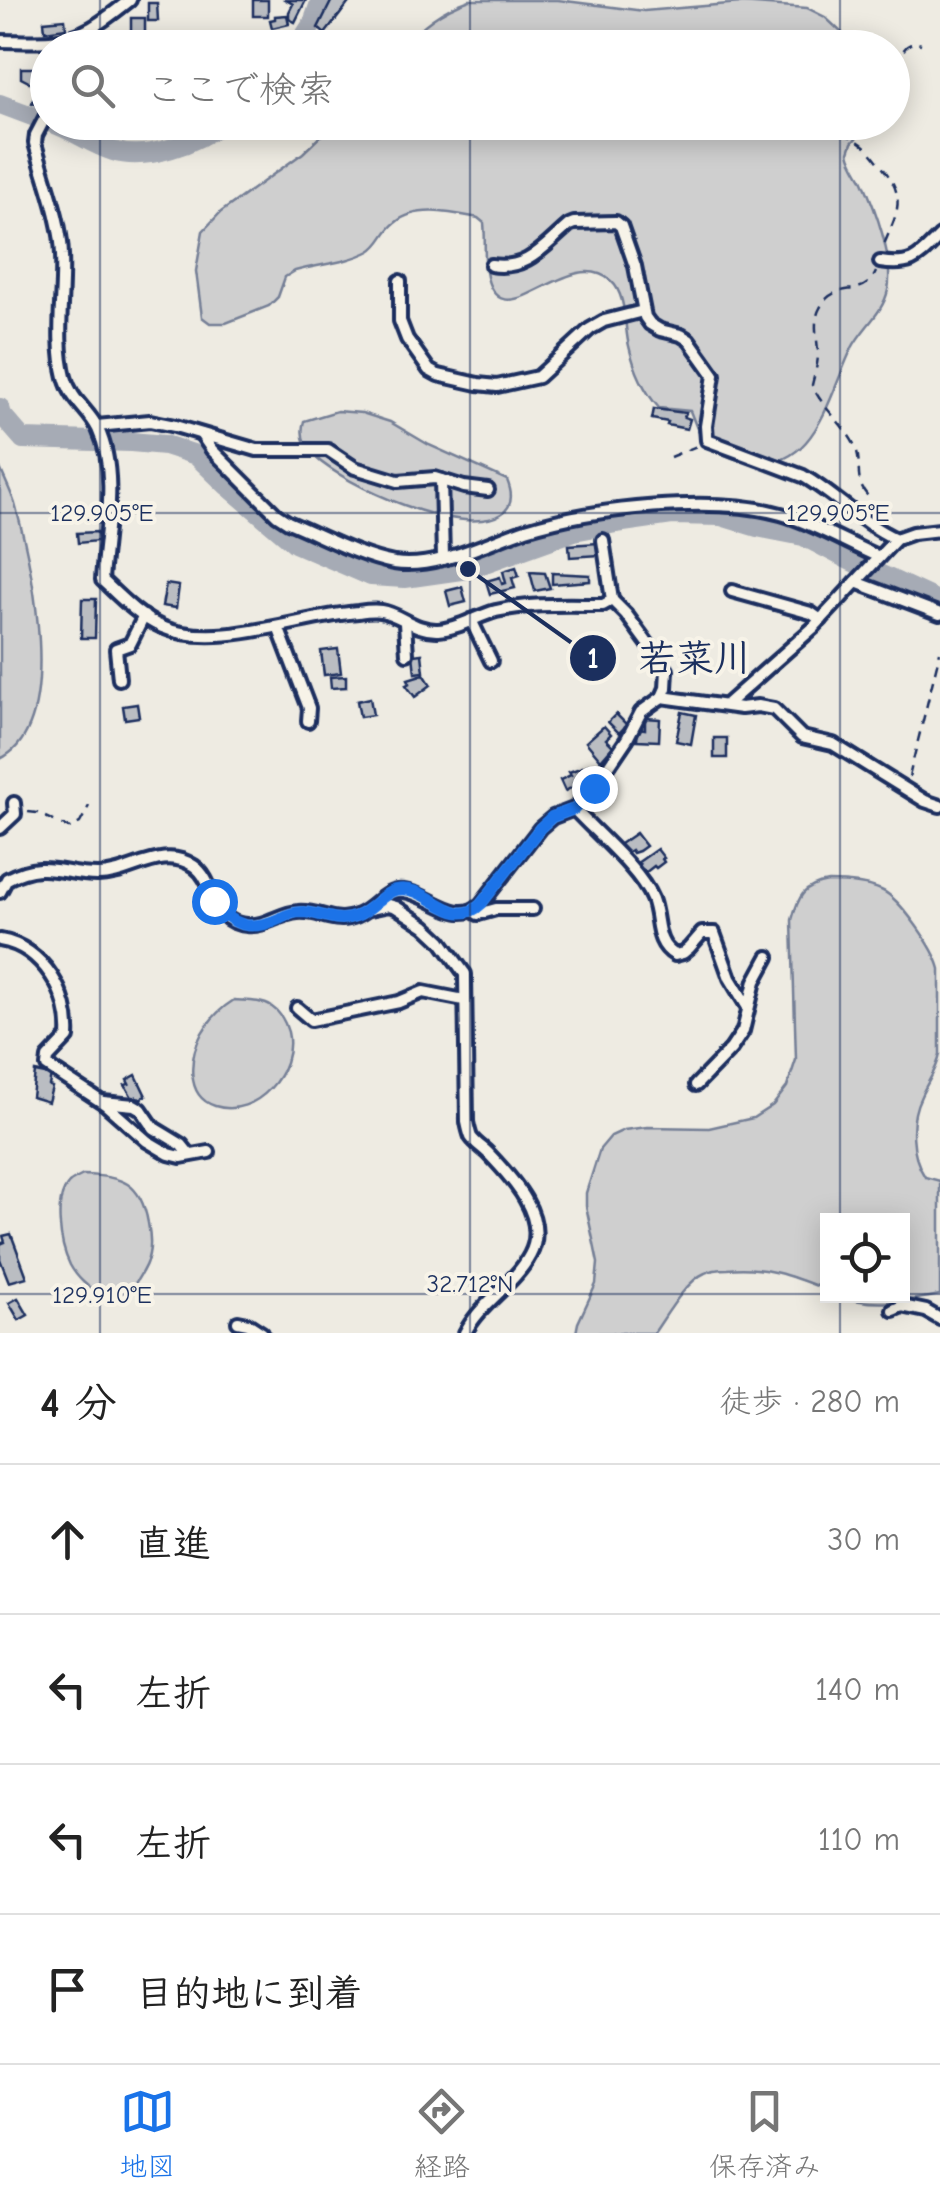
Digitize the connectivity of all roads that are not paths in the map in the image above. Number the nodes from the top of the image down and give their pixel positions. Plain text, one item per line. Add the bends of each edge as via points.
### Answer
1 (130, 0) edge
2 (88, 30) edge
3 (0, 42) edge
4 (30, 43) edge
5 (36, 140) edge
6 (940, 236) edge
7 (880, 262) road end
8 (491, 265) dead end
9 (400, 281) dead end
10 (643, 311) junction
11 (98, 429) junction
12 (201, 434) junction
13 (441, 480) junction
14 (488, 490) dead end
15 (940, 530) edge
16 (603, 540) dead end
17 (896, 540) junction
18 (442, 558) junction
19 (877, 558) junction
20 (857, 580) junction
21 (732, 591) dead end
22 (612, 600) junction
23 (940, 614) edge
24 (144, 616) junction
25 (471, 620) junction
26 (821, 620) junction
27 (405, 623) junction
28 (278, 627) junction
29 (407, 654) dead end
30 (491, 661) dead end
31 (120, 678) dead end
32 (662, 697) junction
33 (726, 705) junction
34 (308, 721) dead end
35 (940, 806) edge
36 (15, 808) road end
37 (574, 809) junction
38 (0, 828) edge
39 (0, 868) edge
40 (7, 879) junction
41 (0, 892) edge
42 (369, 909) junction
43 (533, 909) dead end
44 (473, 911) junction
45 (0, 940) edge
46 (768, 957) dead end
47 (464, 1000) junction
48 (747, 1006) junction
49 (297, 1008) dead end
50 (696, 1085) dead end
51 (102, 1102) junction
52 (209, 1152) dead end
53 (190, 1155) junction
54 (893, 1310) dead end
55 (940, 1318) edge
56 (238, 1322) dead end
57 (262, 1333) edge
58 (465, 1333) edge

1 - 2 street
3 - 4 street
5 - 11 street via 60,234 66,379
6 - 7 street via 914,261
8 - 10 street via 528,262 569,225 616,222 627,239
9 - 10 street via 400,320 414,350 438,375 478,384 538,377 604,320
10 - 17 street via 650,324 690,340 714,375 708,440 802,476
11 - 12 street via 150,422
11 - 24 street via 110,476 102,580
12 - 13 street via 257,450 328,450 355,468 398,481
12 - 18 street via 288,522 396,563
13 - 14 street
13 - 18 street
15 - 17 street
16 - 22 street
17 - 19 street
18 - 19 street via 587,514 714,505 784,515
19 - 20 street
20 - 23 street
20 - 26 street
21 - 26 street
22 - 25 street via 526,606
22 - 32 street via 666,670
24 - 28 street via 183,633
24 - 31 street via 130,644 116,649
25 - 27 street via 438,630
25 - 30 street
26 - 33 street
27 - 28 street via 383,611
27 - 29 street
28 - 34 street via 310,708
32 - 33 street
32 - 37 street via 641,712 606,772
33 - 35 street via 774,708 802,737 834,744
36 - 38 street
37 - 44 street via 540,828
37 - 48 street via 652,898 665,949 683,953 702,933 714,933
39 - 40 street
40 - 41 street
40 - 42 street via 47,867 106,874 171,858 197,868 222,913 238,924 299,912 337,920
42 - 44 street via 400,890 460,914
42 - 47 street via 396,907 426,926 464,974
43 - 44 street
45 - 51 street via 23,946 44,964 64,1003 68,1037 47,1066
46 - 48 street
47 - 49 street via 423,992 311,1020
47 - 58 street via 472,1138 522,1195 537,1233 528,1259
48 - 50 street via 731,1049
51 - 53 street via 168,1154
51 - 53 street via 134,1104
52 - 53 street
54 - 55 street via 902,1306
56 - 57 street

